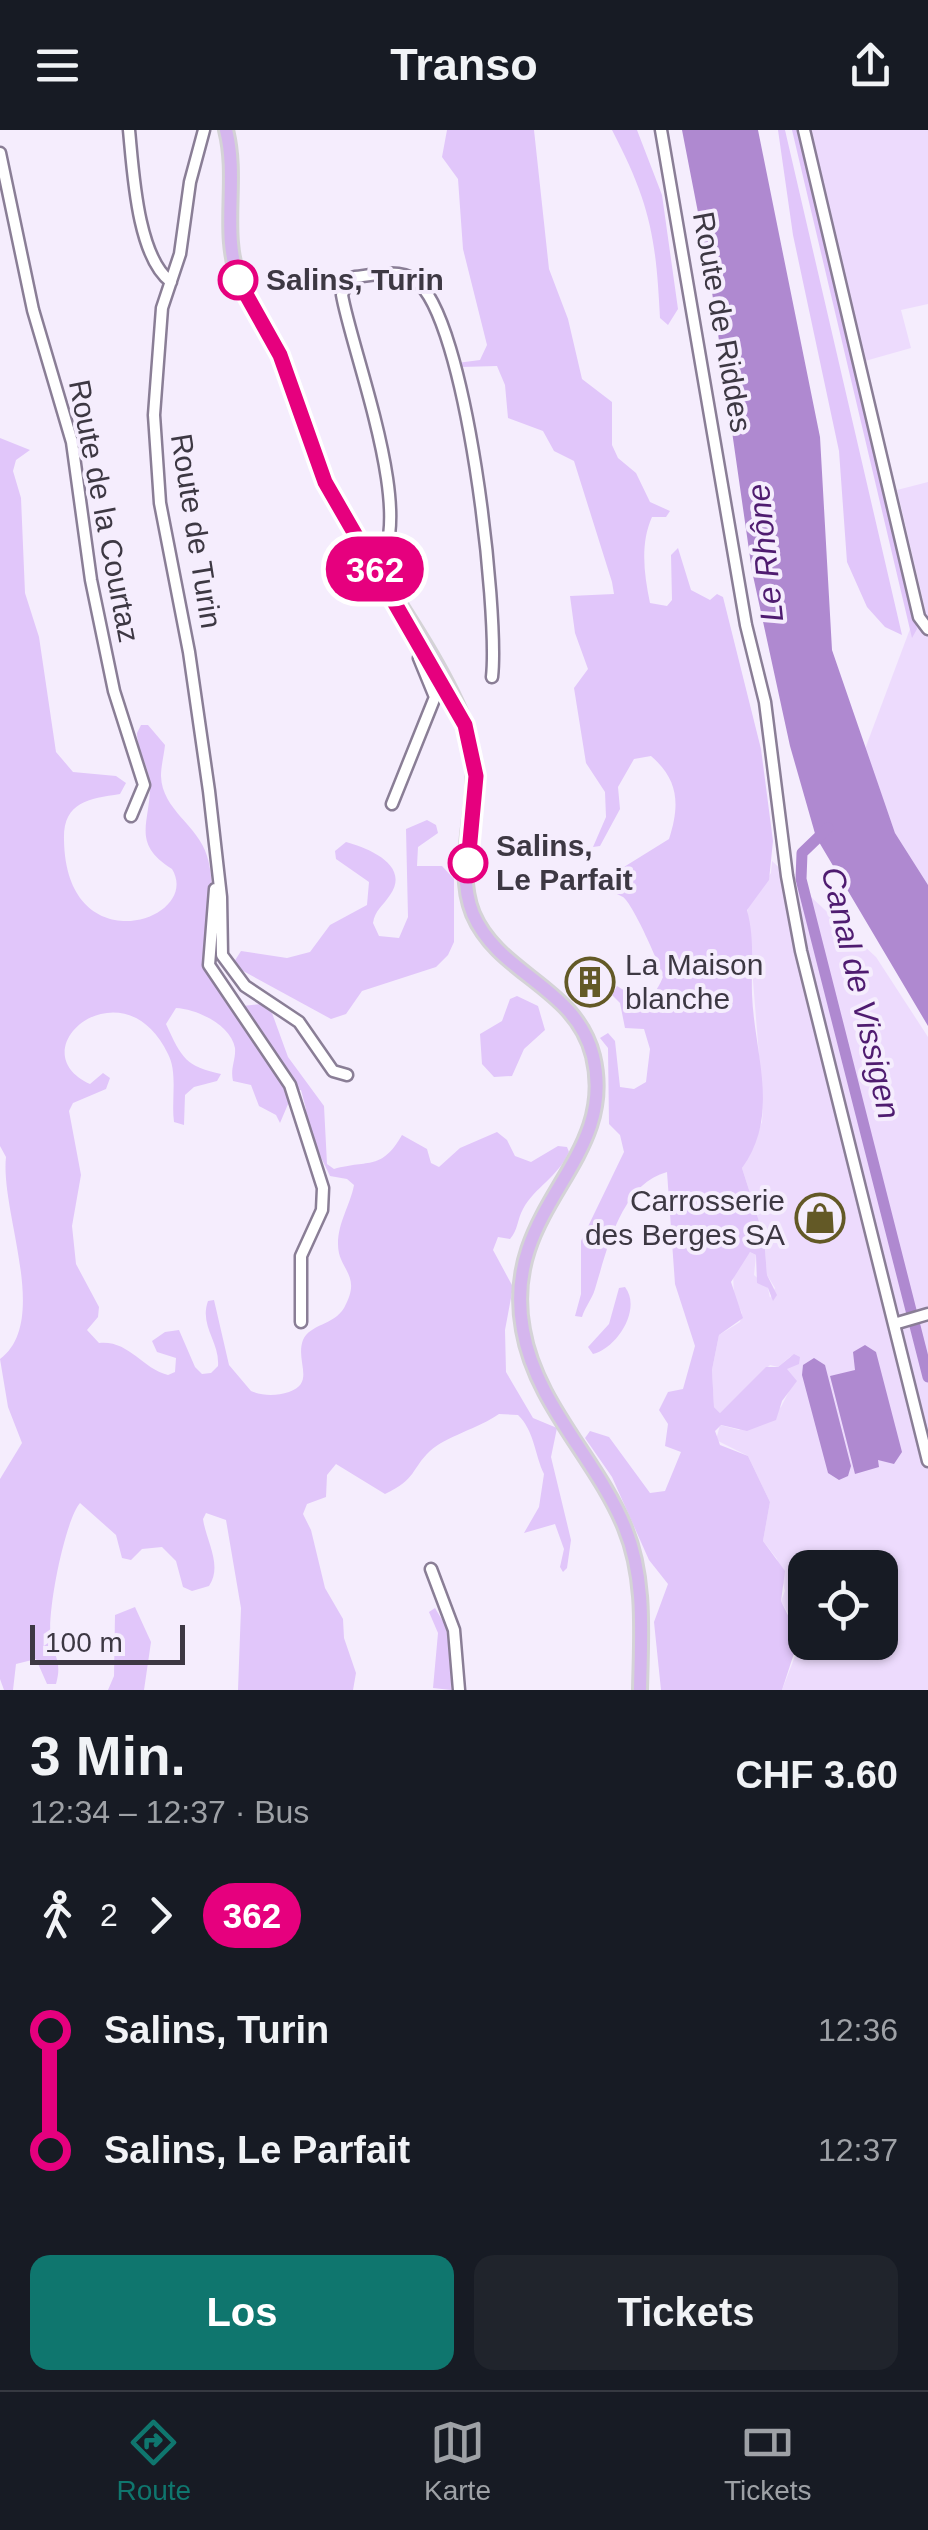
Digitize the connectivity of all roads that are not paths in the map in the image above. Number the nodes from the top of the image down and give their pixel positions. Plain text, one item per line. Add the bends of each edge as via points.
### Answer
1 (129, 130) edge
2 (204, 130) edge
3 (226, 130) edge
4 (661, 130) edge
5 (804, 130) edge
6 (0, 153) edge
7 (170, 282) junction
8 (375, 568) junction
9 (928, 629) edge
10 (424, 650) junction
11 (492, 677) dead end
12 (392, 804) dead end
13 (131, 816) dead end
14 (218, 883) junction
15 (347, 1075) dead end
16 (928, 1314) edge
17 (301, 1322) dead end
18 (894, 1324) junction
19 (928, 1460) edge
20 (431, 1569) dead end
21 (460, 1690) edge
22 (640, 1690) edge

1 - 7 street via 143,227 155,264
2 - 7 street, Route de Turin
3 - 8 main road via 230,244 238,280 280,355 325,482
4 - 18 street, Route de Riddes via 738,582 765,702 794,915
5 - 9 street via 919,617
6 - 13 street, Route de la Courtaz via 32,310 72,442 114,692 144,786
7 - 14 street, Route de Turin via 158,331 156,457
8 - 10 main road
8 - 11 street via 386,554 390,507 342,294 348,280 398,274 417,281 428,295 452,361 488,536
10 - 12 street via 418,658 435,697
10 - 22 main road via 460,712 472,748 476,793 467,874 474,916 501,952 564,1002 593,1059 598,1091 591,1129 534,1226 520,1307 539,1379 619,1514 632,1548 640,1595
14 - 15 street, Route de Turin via 226,966 299,1022 333,1071
14 - 17 street via 209,965 290,1086 324,1188 322,1210 300,1256
16 - 18 street
18 - 19 street, Route de Riddes
20 - 21 street via 454,1630

